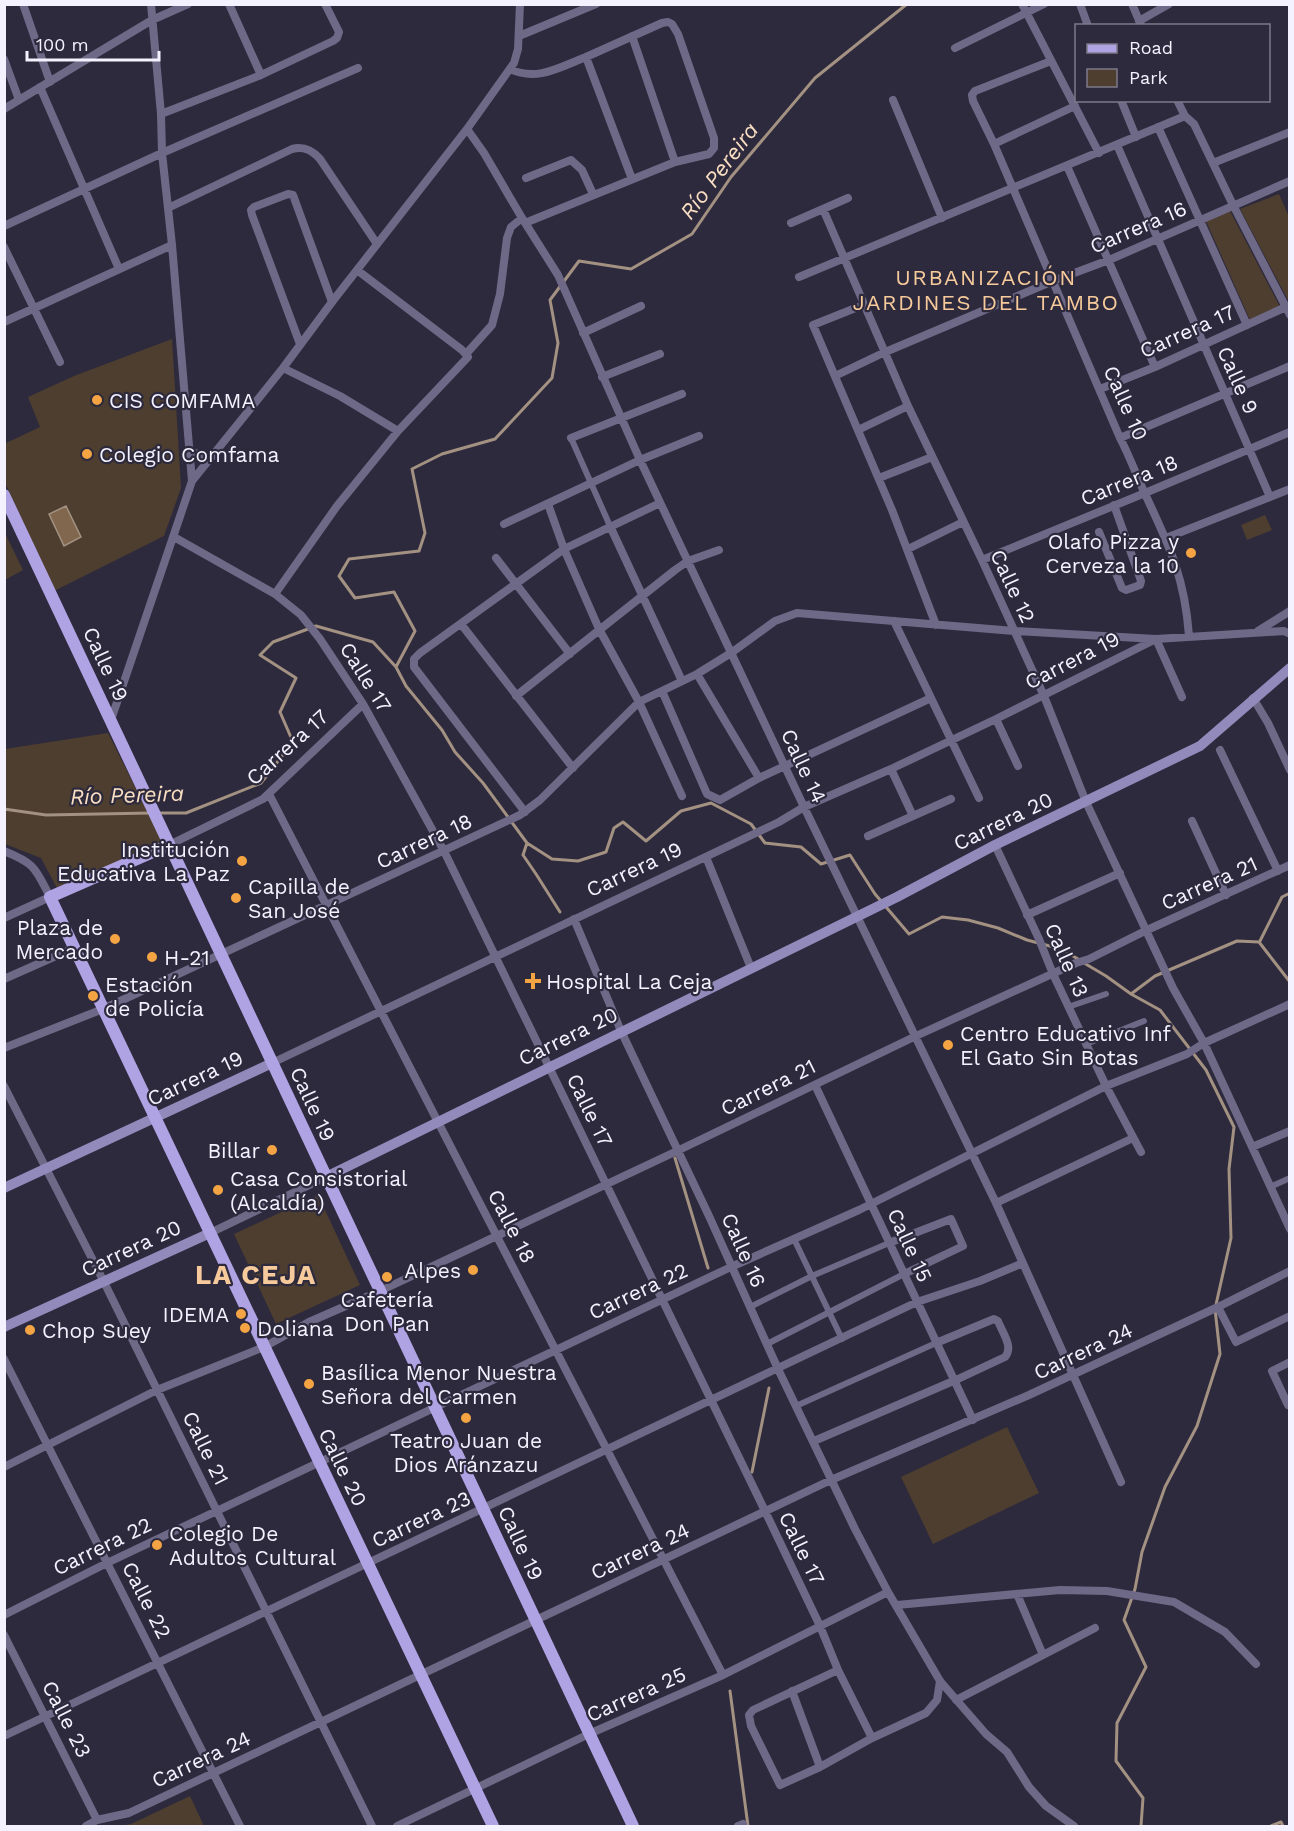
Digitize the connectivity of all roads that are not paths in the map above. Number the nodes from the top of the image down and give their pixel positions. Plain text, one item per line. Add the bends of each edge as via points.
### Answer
1 (23, 4) edge
2 (151, 4) edge
3 (188, 4) edge
4 (229, 4) edge
5 (325, 4) edge
6 (520, 4) edge
7 (596, 4) edge
8 (1022, 4) edge
9 (1044, 4) edge
10 (1080, 4) edge
11 (1132, 4) edge
12 (1169, 4) edge
13 (1026, 13) junction
14 (152, 20) junction
15 (1140, 23) edge
16 (1088, 24) edge
17 (519, 36) junction
18 (632, 36) junction
19 (955, 48) dead end
20 (586, 57) junction
21 (4, 59) edge
22 (1051, 61) junction
23 (358, 68) dead end
24 (510, 69) junction
25 (261, 75) junction
26 (50, 82) junction
27 (40, 87) junction
28 (19, 100) junction
29 (893, 100) dead end
30 (1121, 102) edge
31 (1178, 102) edge
32 (1075, 106) junction
33 (4, 109) edge
34 (161, 114) junction
35 (1185, 116) junction
36 (1158, 128) junction
37 (467, 129) junction
38 (1290, 132) edge
39 (1136, 137) junction
40 (994, 144) junction
41 (1117, 145) junction
42 (162, 153) junction
43 (1099, 153) junction
44 (675, 162) junction
45 (1213, 163) junction
46 (1067, 166) junction
47 (526, 178) dead end
48 (632, 179) junction
49 (1290, 181) edge
50 (85, 189) junction
51 (1013, 189) junction
52 (593, 194) junction
53 (848, 198) dead end
54 (1233, 205) junction
55 (168, 208) junction
56 (823, 209) junction
57 (942, 218) junction
58 (1200, 220) junction
59 (523, 221) junction
60 (791, 223) dead end
61 (4, 226) edge
62 (1157, 239) junction
63 (377, 244) junction
64 (172, 245) junction
65 (4, 246) edge
66 (843, 258) junction
67 (1109, 260) junction
68 (119, 269) junction
69 (357, 270) junction
70 (799, 277) dead end
71 (1053, 281) junction
72 (332, 302) junction
73 (863, 305) junction
74 (641, 306) dead end
75 (35, 308) junction
76 (1288, 309) edge
77 (4, 322) edge
78 (1247, 325) junction
79 (583, 333) junction
80 (300, 344) junction
81 (1203, 345) junction
82 (883, 353) junction
83 (466, 354) junction
84 (660, 354) dead end
85 (60, 362) dead end
86 (1290, 366) edge
87 (1155, 367) junction
88 (283, 368) junction
89 (835, 376) junction
90 (602, 377) junction
91 (1101, 390) junction
92 (682, 394) dead end
93 (1225, 394) junction
94 (908, 406) junction
95 (621, 417) junction
96 (858, 430) junction
97 (398, 431) junction
98 (1290, 432) edge
99 (699, 436) dead end
100 (571, 438) joint
101 (1120, 438) junction
102 (1249, 449) junction
103 (190, 451) junction
104 (932, 457) junction
105 (210, 459) junction
106 (640, 460) junction
107 (879, 478) junction
108 (192, 481) junction
109 (591, 483) junction
110 (1290, 489) edge
111 (1145, 494) junction
112 (4, 495) edge
113 (1270, 497) junction
114 (660, 503) junction
115 (548, 504) junction
116 (1114, 506) junction
117 (963, 522) junction
118 (504, 525) dead end
119 (610, 526) junction
120 (1099, 531) dead end
121 (174, 537) junction
122 (1166, 538) junction
123 (564, 549) junction
124 (908, 549) junction
125 (719, 550) dead end
126 (496, 558) dead end
127 (981, 560) junction
128 (688, 561) junction
129 (515, 583) junction
130 (275, 594) junction
131 (643, 595) junction
132 (1290, 611) edge
133 (894, 621) junction
134 (460, 624) junction
135 (936, 625) junction
136 (599, 629) junction
137 (1014, 631) junction
138 (1257, 632) junction
139 (1290, 634) edge
140 (1189, 636) junction
141 (1156, 639) junction
142 (731, 653) junction
143 (570, 654) junction
144 (1290, 668) edge
145 (697, 674) junction
146 (682, 681) junction
147 (662, 692) junction
148 (516, 696) junction
149 (1044, 696) junction
150 (1182, 697) dead end
151 (931, 698) junction
152 (1253, 698) junction
153 (639, 702) junction
154 (363, 704) junction
155 (996, 719) junction
156 (111, 720) junction
157 (951, 740) junction
158 (1220, 750) dead end
159 (1018, 766) dead end
160 (573, 768) junction
161 (785, 768) junction
162 (891, 769) junction
163 (1290, 770) edge
164 (759, 778) junction
165 (269, 794) junction
166 (682, 796) dead end
167 (979, 798) dead end
168 (951, 799) dead end
169 (1086, 802) junction
170 (804, 807) junction
171 (523, 814) junction
172 (913, 816) junction
173 (1192, 821) dead end
174 (868, 836) dead end
175 (169, 845) junction
176 (995, 845) junction
177 (4, 851) edge
178 (444, 851) junction
179 (706, 857) junction
180 (1290, 865) edge
181 (1278, 871) junction
182 (1120, 873) junction
183 (1226, 895) junction
184 (50, 897) junction
185 (327, 906) junction
186 (1027, 915) junction
187 (856, 916) junction
188 (4, 918) edge
189 (574, 919) junction
190 (1145, 931) junction
191 (74, 948) junction
192 (220, 954) junction
193 (495, 957) junction
194 (751, 968) junction
195 (1053, 974) junction
196 (4, 979) edge
197 (1106, 994) dead end
198 (1290, 1004) edge
199 (1068, 1007) junction
200 (103, 1009) junction
201 (381, 1011) junction
202 (1144, 1021) dead end
203 (621, 1031) junction
204 (916, 1036) junction
205 (1204, 1043) junction
206 (1086, 1044) junction
207 (4, 1048) edge
208 (272, 1063) junction
209 (549, 1067) junction
210 (815, 1085) junction
211 (4, 1086) edge
212 (1106, 1086) junction
213 (155, 1118) junction
214 (438, 1121) junction
215 (1290, 1131) edge
216 (1133, 1138) junction
217 (1252, 1147) junction
218 (677, 1150) junction
219 (1141, 1152) dead end
220 (974, 1154) junction
221 (46, 1169) junction
222 (326, 1177) junction
223 (1290, 1178) edge
224 (606, 1184) junction
225 (1270, 1187) junction
226 (4, 1188) edge
227 (1000, 1202) junction
228 (871, 1204) junction
229 (1288, 1223) edge
230 (210, 1233) junction
231 (497, 1235) junction
232 (794, 1239) junction
233 (890, 1243) junction
234 (1023, 1263) junction
235 (731, 1267) junction
236 (1290, 1271) edge
237 (904, 1274) junction
238 (812, 1276) junction
239 (104, 1282) junction
240 (380, 1290) junction
241 (661, 1300) junction
242 (917, 1302) junction
243 (750, 1307) junction
244 (1215, 1309) junction
245 (829, 1312) junction
246 (1290, 1316) edge
247 (4, 1328) edge
248 (842, 1339) junction
249 (936, 1343) junction
250 (767, 1344) junction
251 (264, 1347) junction
252 (556, 1350) junction
253 (4, 1359) edge
254 (1290, 1362) edge
255 (778, 1369) junction
256 (1073, 1375) junction
257 (954, 1380) junction
258 (157, 1390) junction
259 (711, 1401) junction
260 (1290, 1404) edge
261 (796, 1406) junction
262 (435, 1407) junction
263 (973, 1420) junction
264 (814, 1441) junction
265 (48, 1445) junction
266 (608, 1450) junction
267 (319, 1462) junction
268 (4, 1467) edge
269 (831, 1480) junction
270 (1121, 1482) dead end
271 (483, 1509) junction
272 (217, 1511) junction
273 (765, 1512) junction
274 (664, 1559) junction
275 (107, 1563) junction
276 (368, 1564) junction
277 (888, 1592) junction
278 (1017, 1594) junction
279 (897, 1605) junction
280 (267, 1612) junction
281 (4, 1615) edge
282 (535, 1620) junction
283 (820, 1626) junction
284 (1095, 1628) dead end
285 (4, 1635) edge
286 (1043, 1655) junction
287 (158, 1663) junction
288 (1256, 1664) dead end
289 (838, 1670) junction
290 (421, 1675) junction
291 (723, 1675) junction
292 (940, 1681) junction
293 (792, 1691) junction
294 (956, 1700) junction
295 (46, 1717) junction
296 (321, 1722) junction
297 (589, 1734) junction
298 (4, 1736) edge
299 (872, 1738) junction
300 (820, 1767) junction
301 (214, 1773) junction
302 (475, 1789) junction
303 (97, 1820) junction
304 (86, 1827) edge
305 (240, 1827) edge
306 (372, 1827) edge
307 (397, 1827) edge
308 (493, 1827) edge
309 (633, 1827) edge
310 (1074, 1827) edge

1 - 26 street
2 - 14 street
3 - 14 street
4 - 25 street
5 - 25 street via 338,38
6 - 17 street
7 - 17 street
8 - 13 street
9 - 13 street
10 - 16 street
11 - 15 street
12 - 15 street
13 - 19 street
13 - 22 street
14 - 26 street
14 - 34 street
17 - 24 street via 517,58
18 - 20 street
18 - 44 street
18 - 44 street via 668,22 682,42 715,142 709,154
20 - 24 street via 539,75
20 - 48 street
21 - 28 street
22 - 32 street
22 - 40 street, Calle 10 via 972,95
23 - 42 street
24 - 37 street
25 - 34 street
26 - 27 street
27 - 28 street
27 - 50 street
28 - 33 street
29 - 57 street
30 - 39 street
31 - 35 street
32 - 40 street
32 - 43 street
34 - 42 street
35 - 36 street
35 - 45 street via 1194,124
36 - 39 street
36 - 58 street
37 - 59 street, Calle 14
37 - 63 street
38 - 45 street
39 - 41 street
40 - 51 street, Calle 10
41 - 43 street
41 - 62 street, Calle 9
42 - 50 street
42 - 55 street
43 - 46 street
44 - 48 street
45 - 54 street
46 - 51 street
46 - 67 street
47 - 52 street via 571,160 582,171
48 - 52 street
49 - 54 street, Carrera 16
50 - 61 street
50 - 68 street
51 - 57 street
51 - 71 street, Calle 10
52 - 59 street
53 - 56 street
54 - 58 street, Carrera 16
54 - 76 street
55 - 63 street via 292,149 304,148 320,159
55 - 64 street
56 - 60 street
56 - 66 street, Calle 12
57 - 66 street
58 - 62 street, Carrera 16
58 - 78 street
59 - 79 street, Calle 14 via 558,274
59 - 83 street via 511,227 507,238 492,325
62 - 67 street, Carrera 16
62 - 81 street, Calle 9
63 - 69 street
64 - 68 street
64 - 103 street
65 - 75 street
66 - 70 street
66 - 73 street, Calle 12
67 - 71 street, Carrera 16
67 - 87 street
68 - 75 street
69 - 72 street
69 - 83 street
71 - 82 street, Carrera 16
71 - 91 street, Calle 10
72 - 80 street
72 - 80 street via 293,195 254,207 252,215
73 - 82 street, Calle 12
73 - 89 street via 813,325
74 - 79 street
75 - 77 street
75 - 85 street
76 - 78 street, Carrera 17
78 - 81 street, Carrera 17
79 - 90 street, Calle 14
80 - 88 street
81 - 87 street, Carrera 17
81 - 93 street, Calle 9
82 - 89 street, Carrera 16
82 - 94 street, Calle 12
83 - 97 street via 466,360
84 - 90 street
86 - 93 street
87 - 91 street, Carrera 17
88 - 97 street
88 - 105 street
89 - 96 street
90 - 95 street, Calle 14
91 - 101 street, Calle 10
92 - 95 street
93 - 101 street
93 - 102 street, Calle 9
94 - 96 street
94 - 104 street, Calle 12
95 - 100 street
95 - 106 street, Calle 14
96 - 107 street
97 - 130 street via 326,519
98 - 102 street, Carrera 18
99 - 106 street
100 - 109 street
101 - 111 street, Calle 10
102 - 111 street, Carrera 18
102 - 113 street, Calle 9
103 - 105 street
103 - 108 street
104 - 107 street
104 - 117 street, Calle 12
105 - 108 street
106 - 109 street
106 - 114 street, Calle 14
107 - 124 street
108 - 121 street
109 - 115 street
109 - 119 street
110 - 113 street
111 - 116 street, Carrera 18
111 - 122 street, Calle 10
112 - 156 main road, Calle 19
113 - 122 street
114 - 119 street
114 - 128 street, Calle 14
115 - 118 street
115 - 123 street
116 - 120 street via 1140,585 1122,588
116 - 127 street, Carrera 18
117 - 124 street
117 - 127 street, Calle 12
119 - 123 street
119 - 131 street
121 - 130 street, Calle 17
121 - 156 street
122 - 140 street, Calle 10 via 1182,581
123 - 129 street
123 - 136 street
124 - 135 street
125 - 128 street
126 - 129 street
127 - 137 street, Calle 12
128 - 131 street
128 - 142 street, Calle 14
129 - 134 street
129 - 143 street
130 - 154 street, Calle 17 via 301,615
131 - 136 street
131 - 146 street
132 - 138 street
133 - 135 street
133 - 142 street via 797,613 775,621
133 - 151 street
134 - 148 street
134 - 171 street via 420,653 413,663
135 - 137 street
136 - 143 street
136 - 153 street
137 - 141 street
137 - 149 street, Calle 12
138 - 139 street, Carrera 19 via 1284,630
138 - 140 street, Carrera 19
140 - 141 street, Carrera 19
141 - 149 street, Carrera 19
141 - 150 street
142 - 145 street
142 - 161 street, Calle 14
143 - 148 street
144 - 152 main road, Carrera 20
145 - 146 street
145 - 164 street
146 - 147 street
147 - 153 street
147 - 164 street via 708,794 720,800
148 - 160 street
149 - 155 street, Carrera 19
149 - 169 street, Calle 12
151 - 157 street
151 - 161 street
152 - 163 street
152 - 169 main road, Carrera 20 via 1200,746
153 - 160 street, Carrera 18
153 - 166 street
154 - 165 street, Carrera 17
154 - 178 street, Calle 17
155 - 157 street, Carrera 19
155 - 159 street
156 - 175 main road, Calle 19
157 - 162 street, Carrera 19
157 - 167 street
158 - 181 street
160 - 171 street, Carrera 18
161 - 164 street
161 - 170 street, Calle 14
162 - 170 street, Carrera 19
162 - 172 street
165 - 175 street, Carrera 17
165 - 185 street, Calle 18
168 - 172 street
169 - 176 main road, Carrera 20
169 - 182 street, Calle 12
170 - 179 street, Carrera 19
170 - 187 street, Calle 14
171 - 178 street, Carrera 18
172 - 174 street
173 - 183 street
175 - 184 main road, Carrera 17
175 - 192 main road, Calle 19
176 - 186 street, Calle 13
176 - 187 main road, Carrera 20
177 - 184 street via 34,867
178 - 185 street, Carrera 18
178 - 193 street, Calle 17
179 - 189 street, Carrera 19
179 - 194 street
180 - 181 street, Carrera 21
181 - 183 street, Carrera 21
182 - 186 street
182 - 190 street, Calle 12
183 - 190 street, Carrera 21
184 - 188 street, Carrera 17
184 - 191 main road, Calle 20
185 - 192 street, Carrera 18
185 - 201 street, Calle 18
186 - 195 street, Calle 13
187 - 194 main road, Carrera 20
187 - 204 street, Calle 14
189 - 193 street, Carrera 19
189 - 203 street, Calle 16
190 - 195 street, Carrera 21
190 - 205 street, Calle 12
191 - 196 street
191 - 200 main road, Calle 20
192 - 200 street, Carrera 18
192 - 208 main road, Calle 19
193 - 201 street, Carrera 19
193 - 209 street, Calle 17
194 - 203 main road, Carrera 20
195 - 199 street, Calle 13
195 - 204 street, Carrera 21
197 - 199 street
198 - 205 street, Carrera 22
199 - 206 street, Calle 13
200 - 207 street, Carrera 18
200 - 213 main road, Calle 20
201 - 208 street, Carrera 19
201 - 214 street, Calle 18
202 - 206 street
203 - 209 main road, Carrera 20
203 - 218 street, Calle 16
204 - 210 street, Carrera 21
204 - 220 street, Calle 14
205 - 212 street, Carrera 22
205 - 217 street, Calle 12
206 - 212 street, Calle 13
208 - 213 main road, Carrera 19
208 - 222 main road, Calle 19
209 - 214 main road, Carrera 20
209 - 224 street, Calle 17
210 - 218 street, Carrera 21
210 - 228 street, Calle 15
211 - 221 street, Calle 21
212 - 216 street, Calle 13
212 - 220 street, Carrera 22
213 - 221 main road, Carrera 19
213 - 230 main road, Calle 20
214 - 222 main road, Carrera 20
214 - 231 street, Calle 18
215 - 217 street
216 - 219 street, Calle 13
216 - 227 street
217 - 225 street, Calle 12
218 - 224 street, Carrera 21
218 - 235 street, Calle 16
220 - 227 street, Calle 14
220 - 228 street, Carrera 22
221 - 226 main road, Carrera 19
221 - 239 street, Calle 21
222 - 230 street, Carrera 20
222 - 240 main road, Calle 19
223 - 225 street
224 - 231 street, Carrera 21
224 - 241 street, Calle 17
225 - 229 street, Calle 12
227 - 234 street, Calle 14
228 - 232 street, Carrera 22
228 - 233 street, Calle 15
230 - 239 main road, Carrera 20
230 - 251 main road, Calle 20
231 - 240 street, Carrera 21
231 - 252 street, Calle 18
232 - 235 street, Carrera 22
232 - 238 street
233 - 237 street, Calle 15
233 - 237 street via 951,1219 963,1246
233 - 238 street
234 - 242 street, Carrera 23
234 - 256 street, Calle 14
235 - 241 street, Carrera 22
235 - 243 street, Calle 16
236 - 244 street, Carrera 24
237 - 242 street, Calle 15
237 - 245 street
238 - 243 street
238 - 245 street
239 - 247 main road, Carrera 20
239 - 258 street, Calle 21
240 - 251 street, Carrera 21
240 - 262 main road, Calle 19
241 - 252 street, Carrera 22
241 - 259 street, Calle 17
242 - 248 street, Carrera 23
242 - 249 street, Calle 15
243 - 250 street, Calle 16
244 - 246 street via 1236,1342
244 - 256 street, Carrera 24
245 - 248 street
245 - 250 street
248 - 255 street, Carrera 23
249 - 257 street, Calle 15
249 - 257 street via 994,1319 998,1322 1009,1347 1005,1357
249 - 261 street
250 - 255 street, Calle 16
251 - 258 street, Carrera 21
251 - 267 main road, Calle 20
252 - 262 street, Carrera 22
252 - 266 street, Calle 18
253 - 265 street, Calle 22
254 - 260 street via 1272,1371
255 - 259 street, Carrera 23
255 - 261 street, Calle 16
256 - 263 street, Carrera 24
256 - 270 street, Calle 14
257 - 263 street, Calle 15
257 - 264 street
258 - 265 street, Carrera 21
258 - 272 street, Calle 21
259 - 266 street, Carrera 23
259 - 273 street, Calle 17
261 - 264 street, Calle 16
262 - 267 street, Carrera 22
262 - 271 main road, Calle 19
263 - 269 street, Carrera 24
264 - 269 street, Calle 16
265 - 268 street, Carrera 21
265 - 275 street, Calle 22
266 - 271 street, Carrera 23
266 - 274 street, Calle 18
267 - 272 street, Carrera 22
267 - 276 main road, Calle 20
269 - 273 street, Carrera 24
269 - 277 street, Calle 16
271 - 276 street, Carrera 23
271 - 282 main road, Calle 19
272 - 275 street, Carrera 22
272 - 280 street, Calle 21
273 - 274 street, Carrera 24
273 - 283 street, Calle 17
274 - 282 street, Carrera 24
274 - 291 street, Calle 18
275 - 281 street, Carrera 22
275 - 287 street, Calle 22
276 - 280 street, Carrera 23
276 - 290 main road, Calle 20
277 - 279 street, Calle 16
277 - 283 street, Carrera 25
278 - 279 street
278 - 286 street
278 - 288 street via 1107,1591 1174,1602 1225,1632
279 - 292 street, Calle 16
280 - 287 street, Carrera 23
280 - 296 street, Calle 21
282 - 290 street, Carrera 24
282 - 297 main road, Calle 19
283 - 289 street, Calle 17
283 - 291 street, Carrera 25
284 - 286 street
285 - 295 street, Calle 23
286 - 294 street
287 - 295 street, Carrera 23
287 - 301 street, Calle 22
289 - 293 street
289 - 299 street, Calle 17
290 - 296 street, Carrera 24
290 - 302 main road, Calle 20
291 - 297 street, Carrera 25
292 - 294 street, Calle 16
292 - 299 street via 937,1700 926,1713
293 - 300 street
293 - 300 street via 753,1710 749,1715 751,1726 780,1785
294 - 310 street, Calle 16 via 1007,1752 1046,1806
295 - 298 street, Carrera 23
295 - 303 street, Calle 23
296 - 301 street, Carrera 24
296 - 306 street, Calle 21
297 - 302 street, Carrera 25
297 - 309 main road, Calle 19
299 - 300 street
301 - 303 street, Carrera 24 via 129,1813
301 - 305 street, Calle 22
302 - 307 street, Carrera 25
302 - 308 main road, Calle 20
303 - 304 street, Carrera 24

